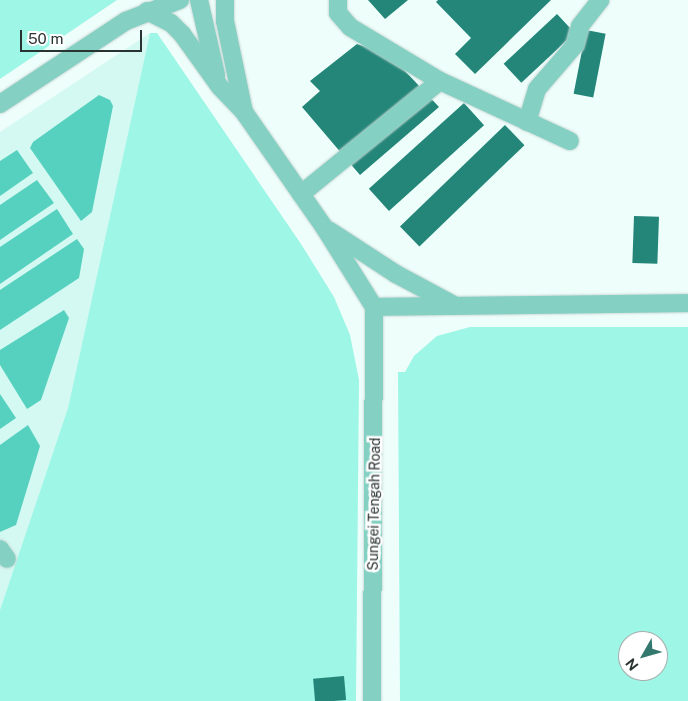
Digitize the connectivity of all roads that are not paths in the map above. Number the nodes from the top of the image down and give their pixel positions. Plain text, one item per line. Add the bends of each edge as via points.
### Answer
1 (180, 0) edge
2 (199, 0) edge
3 (203, 0) edge
4 (225, 0) edge
5 (338, 0) edge
6 (600, 0) edge
7 (147, 11) junction
8 (225, 21) junction
9 (440, 80) junction
10 (220, 87) junction
11 (0, 104) edge
12 (244, 112) junction
13 (527, 122) junction
14 (570, 141) dead end
15 (301, 194) junction
16 (324, 227) junction
17 (688, 302) edge
18 (456, 306) junction
19 (374, 307) junction
20 (372, 701) edge

1 - 7 street
2 - 10 street via 208,52
3 - 8 street via 212,5
4 - 8 street
5 - 9 street via 338,13 350,27
6 - 13 street via 580,26 575,45 536,89
7 - 10 street via 182,34
7 - 11 street via 106,32
8 - 12 street
9 - 13 street
9 - 15 street
10 - 12 street
12 - 15 street
13 - 14 street
15 - 16 street
16 - 18 street via 396,274
16 - 19 street
17 - 18 street
18 - 19 street
19 - 20 street, Sungei Tengah Road

